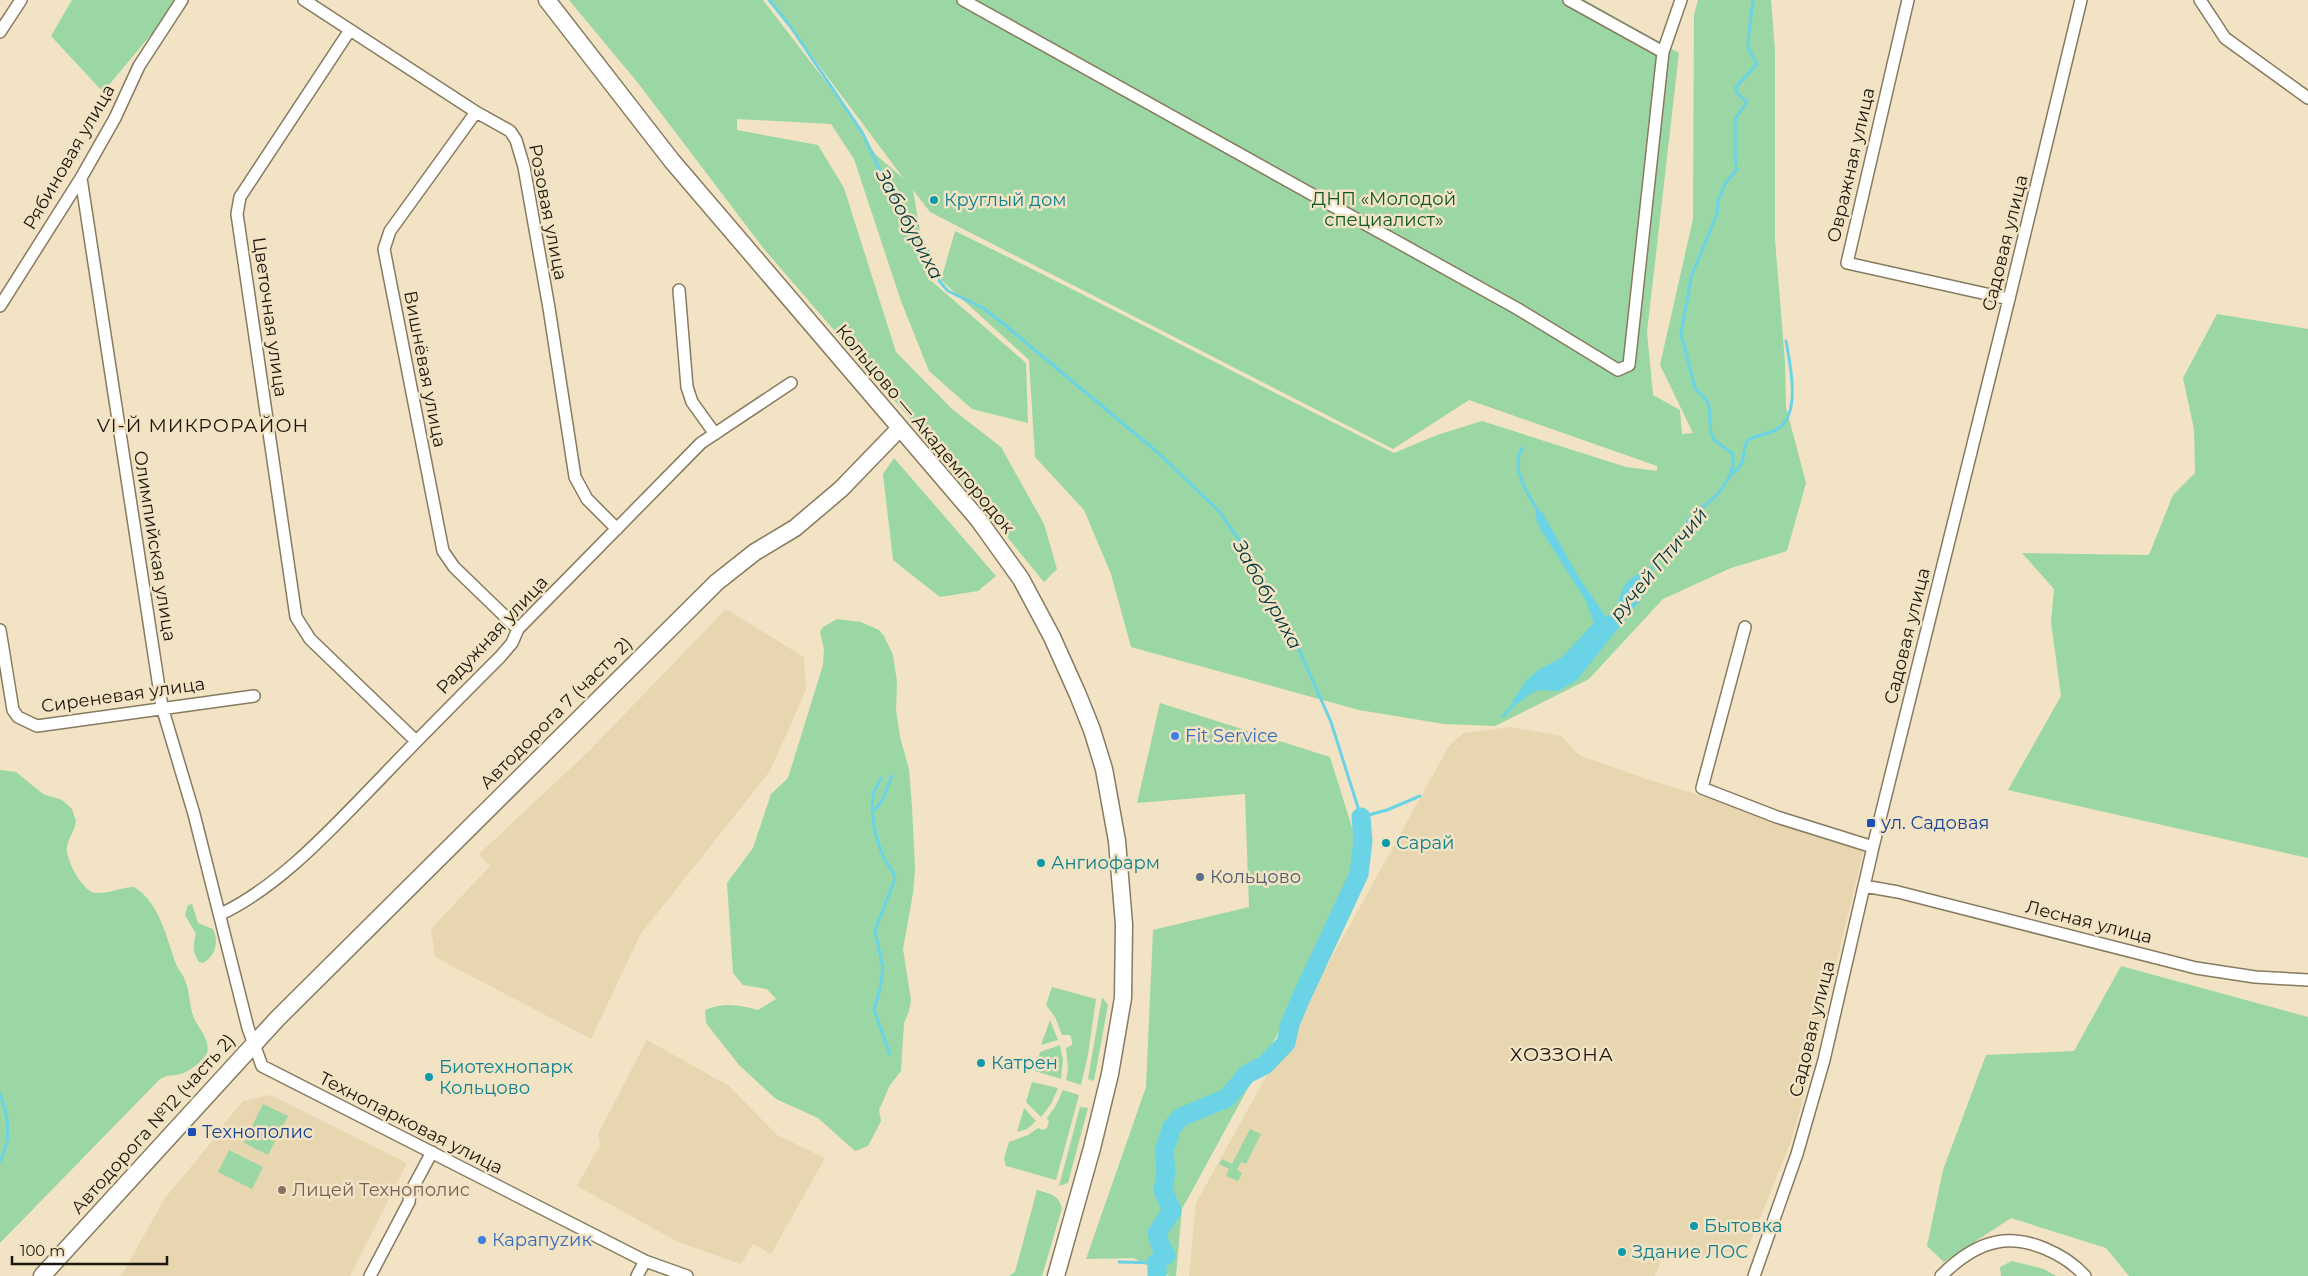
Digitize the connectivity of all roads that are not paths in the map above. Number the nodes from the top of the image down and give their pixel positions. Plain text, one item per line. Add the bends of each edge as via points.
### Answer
1 (21, 0) edge
2 (182, 0) edge
3 (304, 0) edge
4 (547, 0) edge
5 (963, 0) edge
6 (1569, 0) edge
7 (1681, 0) edge
8 (1908, 0) edge
9 (2081, 0) edge
10 (2200, 0) edge
11 (350, 30) junction
12 (0, 32) edge
13 (1663, 52) junction
14 (2308, 98) edge
15 (476, 112) junction
16 (81, 178) junction
17 (678, 290) dead end
18 (2009, 299) junction
19 (0, 306) edge
20 (791, 383) dead end
21 (900, 428) junction
22 (715, 434) junction
23 (617, 529) junction
24 (1745, 627) dead end
25 (518, 629) junction
26 (0, 630) edge
27 (254, 696) dead end
28 (162, 707) junction
29 (416, 741) junction
30 (1873, 847) junction
31 (1864, 886) junction
32 (221, 914) junction
33 (2308, 980) edge
34 (253, 1044) junction
35 (432, 1152) junction
36 (645, 1261) junction
37 (42, 1276) edge
38 (370, 1276) edge
39 (637, 1276) edge
40 (688, 1276) edge
41 (1056, 1276) edge
42 (1754, 1276) edge
43 (1941, 1276) edge
44 (2084, 1276) edge

1 - 12 street
2 - 16 street, Рябиновая улица via 139,66 115,118
3 - 11 street, Розовая улица
4 - 21 main road, Кольцово — Академгородок via 672,161
5 - 13 street via 1518,309 1618,370 1629,365
6 - 13 street
7 - 13 street
8 - 18 street, Овражная улица via 1846,263
9 - 18 street, Садовая улица
10 - 14 street via 2225,38
11 - 15 street, Розовая улица
11 - 29 street, Цветочная улица via 240,197 237,214 296,617 310,639
15 - 23 street, Розовая улица via 510,131 519,149 549,308 575,477 587,498
15 - 25 street, Вишнёвая улица via 390,231 384,249 443,550 454,567
16 - 19 street, Рябиновая улица
16 - 28 street, Олимпийская улица
17 - 22 street via 687,387 692,402
18 - 30 street, Садовая улица
20 - 22 street, Радужная улица
21 - 34 main road, Автодорога 7 (часть 2) via 841,489 801,522 716,582
21 - 41 main road, Кольцово — Академгородок via 978,519 1021,579 1078,695 1105,778 1116,841 1124,924 1123,998 1095,1138
22 - 23 street, Радужная улица via 701,443
23 - 25 street, Радужная улица
24 - 30 street via 1702,788 1777,817
25 - 29 street, Радужная улица via 512,643 500,657
26 - 28 street, Сиреневая улица via 10,700 18,717 37,726
27 - 28 street, Сиреневая улица
28 - 32 street, Олимпийская улица
29 - 32 street, Радужная улица via 300,857 242,904
30 - 31 street, Садовая улица
31 - 33 street, Лесная улица via 2196,968 2255,977
31 - 42 street, Садовая улица via 1824,1060 1797,1154
32 - 34 street, Технопарковая улица
34 - 35 street, Технопарковая улица via 262,1066 274,1074
34 - 37 main road, Автодорога №12 (часть 2)
35 - 36 street, Технопарковая улица
35 - 38 street
36 - 39 street
36 - 40 street, Технопарковая улица
43 - 44 street via 1978,1248 1998,1241 2027,1243 2056,1253

